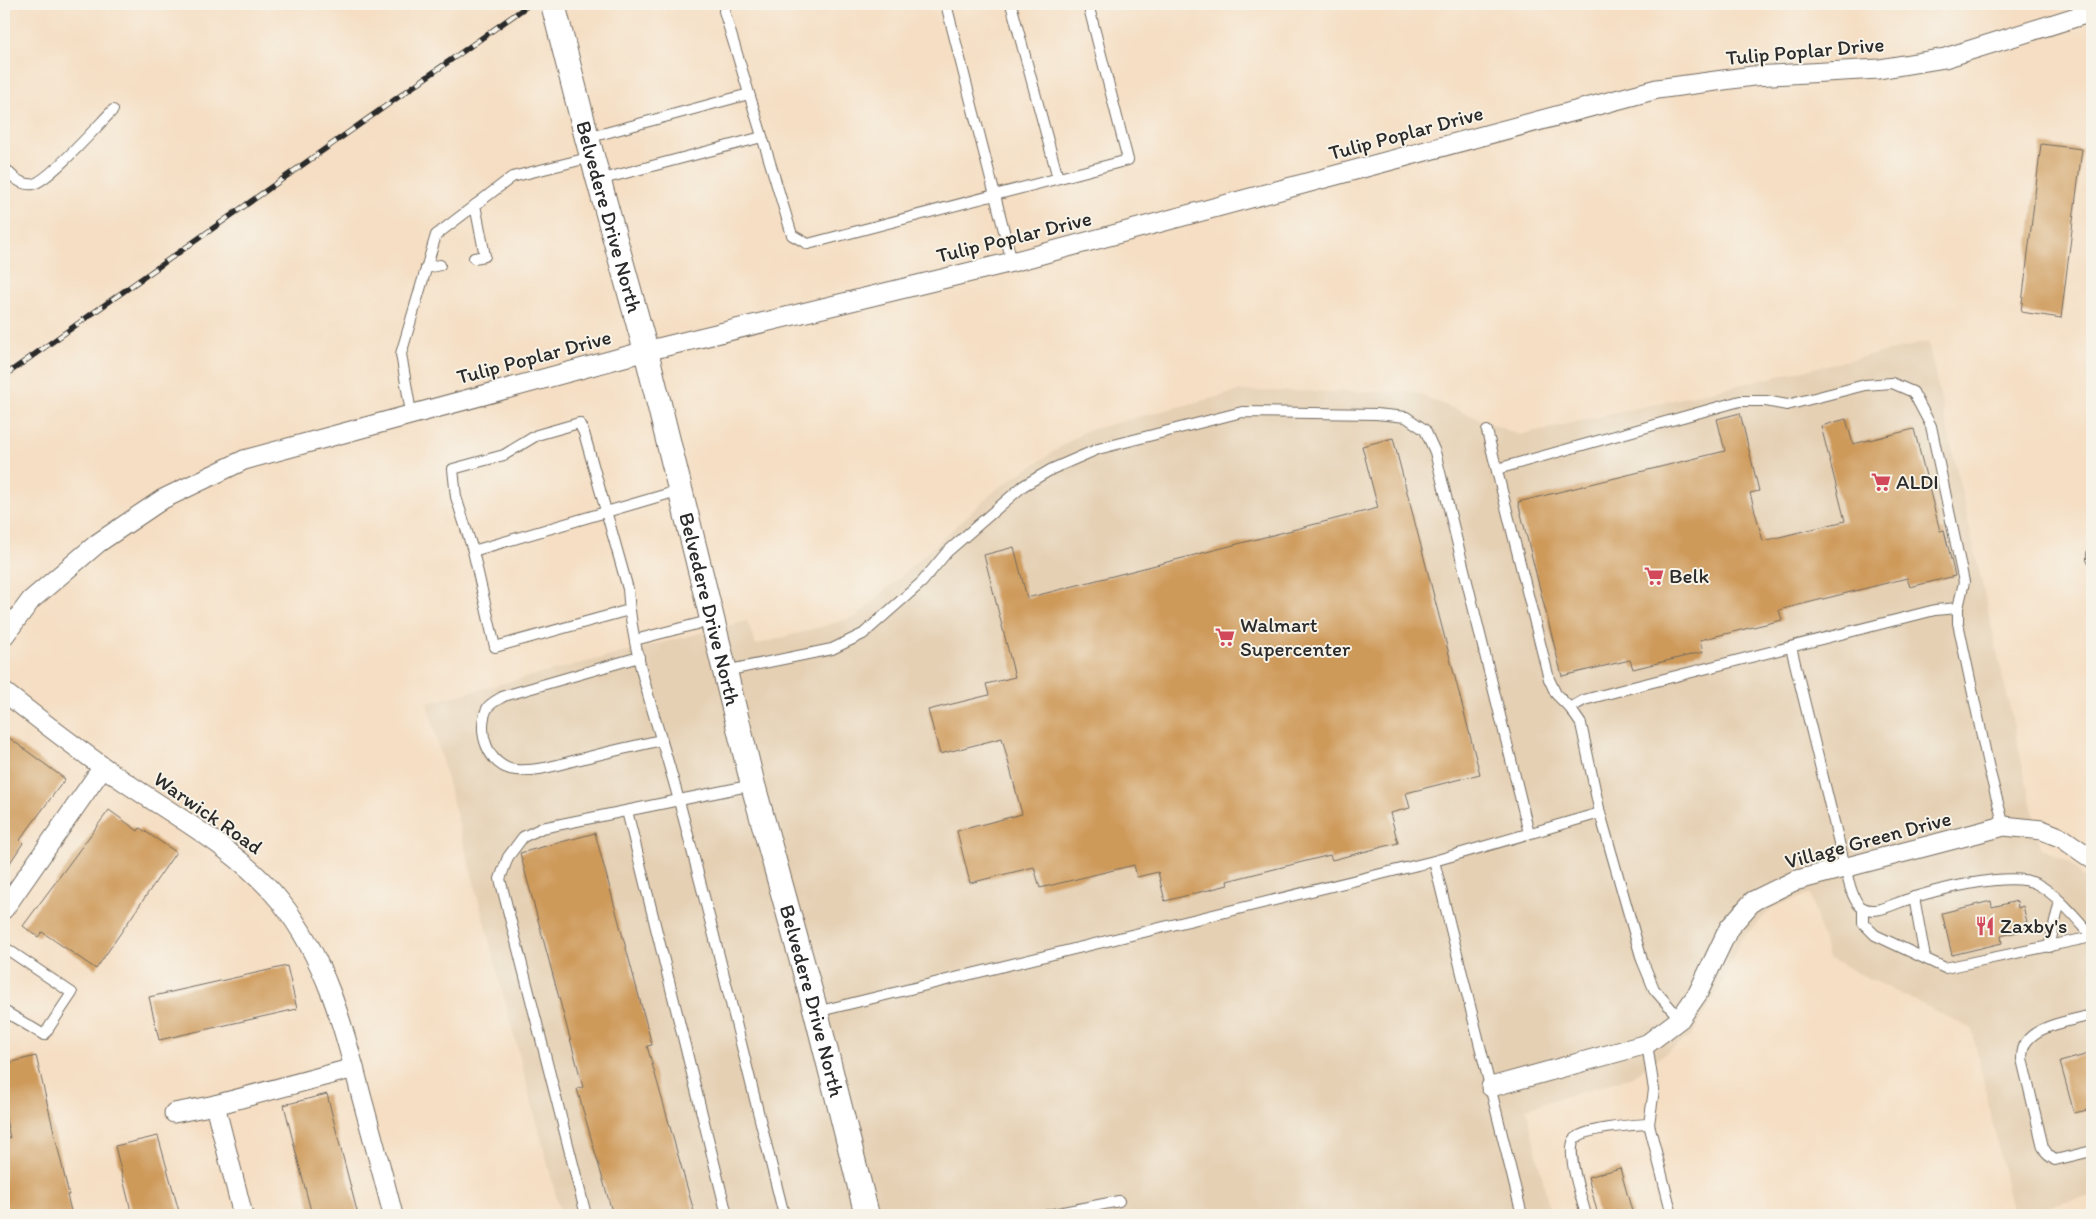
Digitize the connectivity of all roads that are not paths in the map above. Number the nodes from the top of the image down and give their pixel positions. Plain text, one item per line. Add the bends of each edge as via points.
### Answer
1 (553, 4) edge
2 (726, 4) edge
3 (946, 4) edge
4 (1011, 4) edge
5 (1088, 4) edge
6 (2092, 12) edge
7 (749, 94) junction
8 (113, 110) dead end
9 (762, 137) junction
10 (590, 147) junction
11 (4, 167) edge
12 (1058, 178) junction
13 (599, 180) junction
14 (994, 195) junction
15 (475, 205) junction
16 (474, 258) dead end
17 (1012, 262) junction
18 (440, 265) dead end
19 (426, 268) junction
20 (646, 351) junction
21 (411, 413) junction
22 (1487, 432) dead end
23 (1497, 469) junction
24 (682, 490) junction
25 (605, 512) junction
26 (473, 551) junction
27 (2092, 554) edge
28 (2092, 559) edge
29 (1958, 608) junction
30 (629, 610) junction
31 (713, 620) junction
32 (4, 636) edge
33 (635, 640) junction
34 (1790, 647) junction
35 (639, 657) junction
36 (725, 671) junction
37 (4, 692) edge
38 (1570, 708) junction
39 (662, 740) junction
40 (102, 767) junction
41 (753, 785) junction
42 (679, 800) junction
43 (627, 811) junction
44 (1600, 812) junction
45 (2004, 826) junction
46 (1529, 833) junction
47 (1434, 860) junction
48 (2092, 860) edge
49 (1845, 867) junction
50 (1914, 897) junction
51 (2060, 901) junction
52 (4, 908) edge
53 (1863, 908) junction
54 (2092, 936) edge
55 (4, 947) edge
56 (2049, 947) junction
57 (1925, 958) junction
58 (4, 1011) edge
59 (816, 1012) junction
60 (2092, 1015) edge
61 (1680, 1019) junction
62 (1647, 1044) junction
63 (354, 1068) junction
64 (1491, 1088) junction
65 (215, 1105) junction
66 (174, 1113) dead end
67 (1649, 1124) junction
68 (2092, 1151) edge
69 (1118, 1201) dead end
70 (243, 1215) edge
71 (393, 1215) edge
72 (586, 1215) edge
73 (727, 1215) edge
74 (784, 1215) edge
75 (867, 1215) edge
76 (1051, 1215) edge
77 (1522, 1215) edge
78 (1586, 1215) edge
79 (1672, 1215) edge

1 - 10 street, Belvedere Drive North
2 - 7 lane via 724,11
3 - 14 lane
4 - 12 lane
5 - 12 lane via 1128,160
6 - 17 street, Tulip Poplar Drive via 1945,58 1880,69 1753,76 1657,89
7 - 9 lane
7 - 10 lane
8 - 11 lane via 50,173 34,184 22,183
9 - 13 lane
9 - 14 lane via 792,235 808,244
10 - 13 street, Belvedere Drive North
10 - 15 lane via 512,177
12 - 14 lane
13 - 20 street, Belvedere Drive North
14 - 17 lane
15 - 16 lane via 485,256
15 - 19 lane via 436,234
17 - 20 street, Tulip Poplar Drive
18 - 19 lane
19 - 21 lane via 401,354
20 - 21 street, Tulip Poplar Drive
20 - 24 street, Belvedere Drive North
21 - 32 street, Tulip Poplar Drive via 244,460 163,499 98,543 68,568 31,600
22 - 23 lane
23 - 29 lane via 1740,401 1786,405 1865,385 1892,383 1913,392 1931,426 1964,582
23 - 38 lane via 1549,679 1556,694
24 - 25 lane
24 - 31 street, Belvedere Drive North
25 - 26 lane
25 - 26 lane via 579,423 537,435 504,455 453,469 456,497
25 - 30 lane via 628,589
26 - 30 lane via 495,647
27 - 28 lane
29 - 34 lane via 1935,610
29 - 45 lane via 1958,623
30 - 33 lane
31 - 33 lane
31 - 36 street, Belvedere Drive North
33 - 35 lane
34 - 38 lane via 1584,700
34 - 49 lane
35 - 39 lane
35 - 39 lane via 504,696 489,706 483,721 484,741 499,764 515,770 542,768
36 - 41 street, Belvedere Drive North
36 - 46 lane via 832,649 863,634 922,582 954,546 1023,486 1098,449 1242,412 1406,417 1425,430 1435,452
37 - 40 street, Warwick Road
38 - 44 lane via 1581,724
39 - 42 lane
40 - 52 street
40 - 63 street, Warwick Road via 239,859 281,902 320,965
41 - 42 lane
41 - 59 street, Belvedere Drive North
42 - 43 lane
42 - 74 lane
43 - 72 lane via 542,828 523,836 508,857 500,879
43 - 73 lane
44 - 46 lane
44 - 61 lane via 1642,960 1654,989
45 - 48 street, Village Green Drive via 2042,830 2062,838
45 - 49 street, Village Green Drive
46 - 47 lane
47 - 59 lane
47 - 64 lane
49 - 53 lane via 1856,902
49 - 61 street, Village Green Drive via 1794,880 1752,901 1729,928 1698,993
50 - 51 lane via 1931,890 2013,878 2036,883
50 - 53 lane via 1875,910
50 - 57 lane
51 - 54 lane
51 - 56 lane
53 - 57 lane via 1863,923 1875,935
54 - 56 lane
55 - 58 lane via 72,993 44,1035
56 - 57 lane via 1945,968
59 - 75 street, Belvedere Drive North
60 - 68 lane via 2039,1030 2027,1040 2022,1060 2043,1148 2048,1155 2055,1160
61 - 62 street, Village Green Drive
62 - 64 street, Village Green Drive
62 - 67 lane via 1654,1090
63 - 65 street
63 - 71 street, Warwick Road
64 - 77 lane
65 - 66 street
65 - 70 street
67 - 78 lane via 1621,1126 1583,1134 1575,1139 1571,1148
67 - 79 lane
69 - 76 lane

